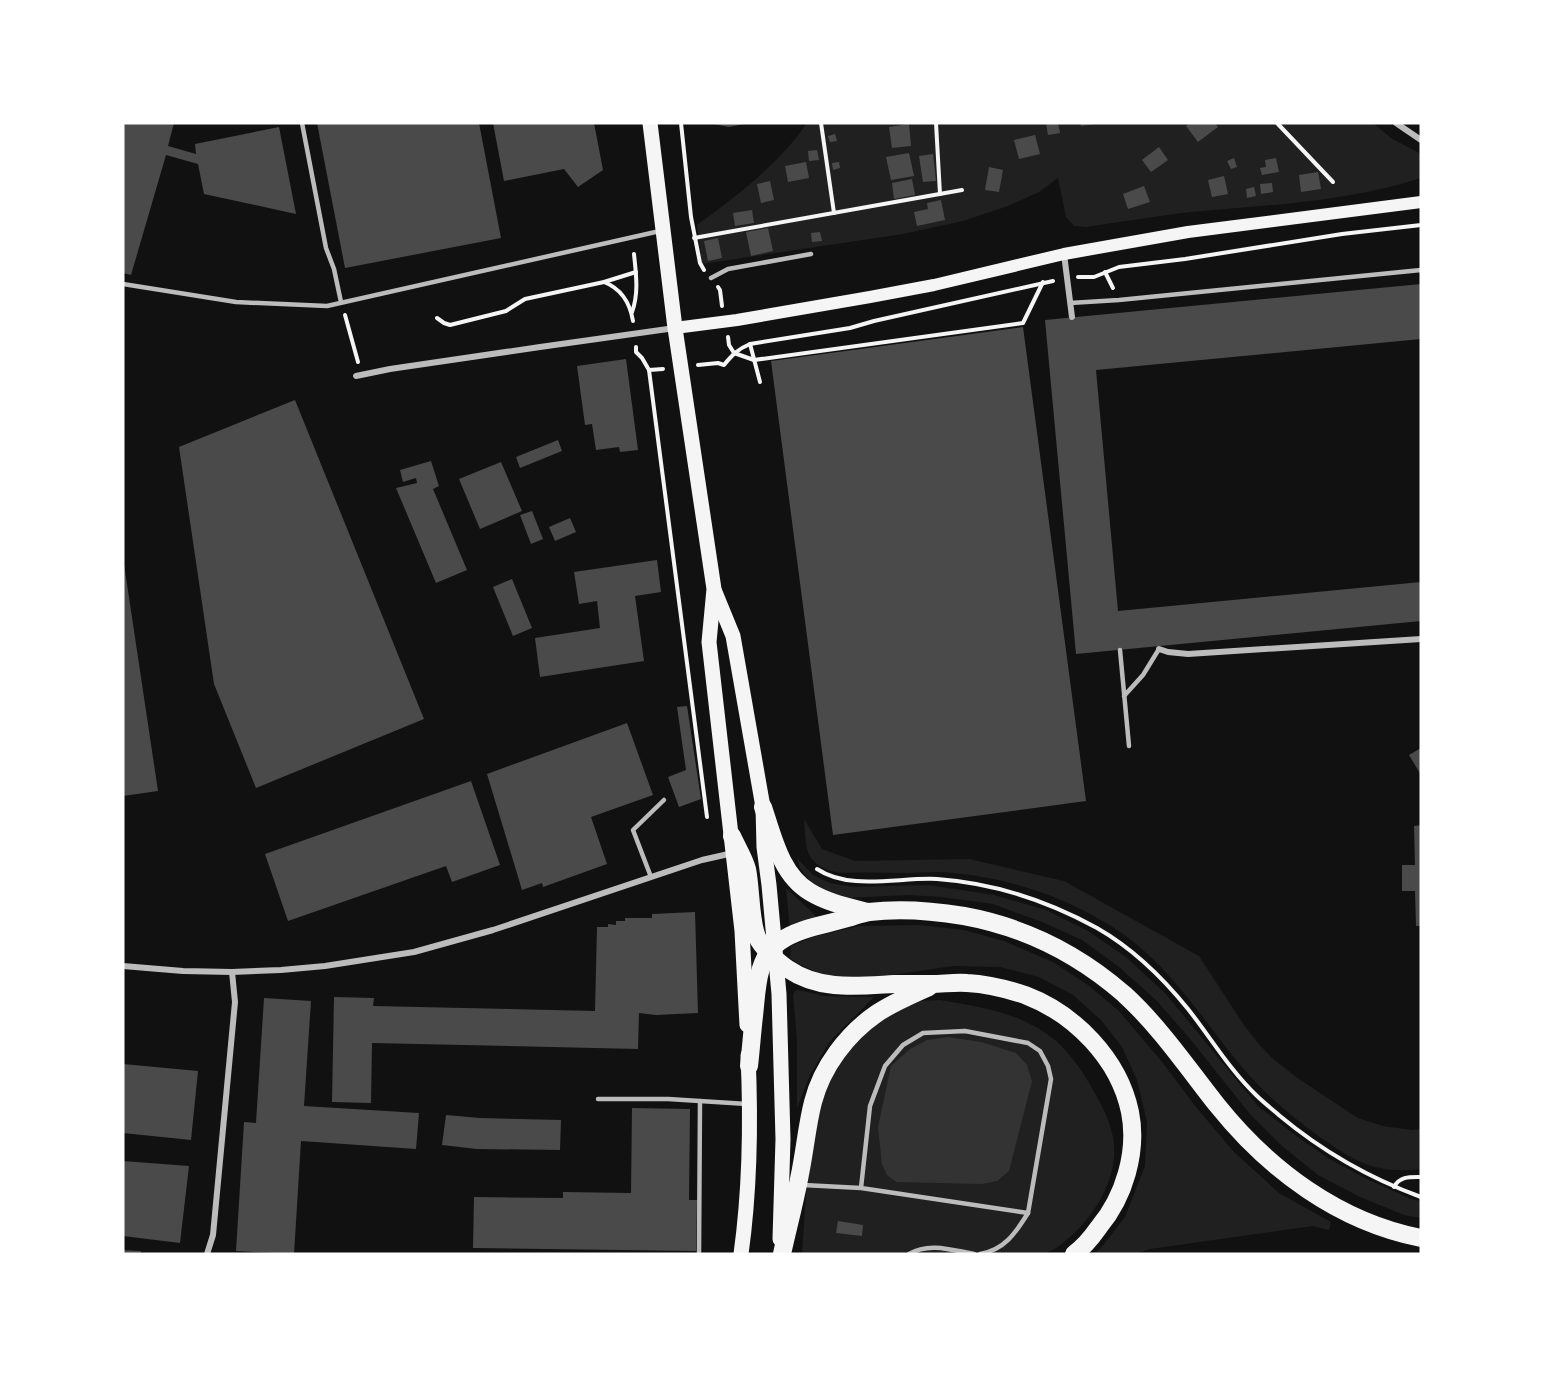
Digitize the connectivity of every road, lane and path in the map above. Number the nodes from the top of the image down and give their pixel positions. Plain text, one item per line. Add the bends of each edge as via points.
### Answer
1 (302, 123) edge
2 (650, 123) edge
3 (681, 123) edge
4 (821, 123) edge
5 (936, 123) edge
6 (1277, 123) edge
7 (1396, 123) edge
8 (1421, 140) edge
9 (1334, 182) dead end
10 (962, 190) dead end
11 (940, 194) junction
12 (1421, 202) edge
13 (834, 213) junction
14 (1421, 225) edge
15 (663, 230) junction
16 (694, 238) junction
17 (634, 254) dead end
18 (811, 254) dead end
19 (1064, 254) junction
20 (1421, 270) edge
21 (636, 272) junction
22 (1094, 277) dead end
23 (711, 278) junction
24 (1067, 278) junction
25 (604, 282) junction
26 (1044, 283) junction
27 (123, 284) edge
28 (720, 290) dead end
29 (341, 302) junction
30 (1070, 303) junction
31 (1072, 317) dead end
32 (437, 318) dead end
33 (675, 328) junction
34 (750, 344) junction
35 (636, 352) dead end
36 (734, 353) junction
37 (754, 360) junction
38 (724, 365) dead end
39 (359, 375) joint
40 (760, 382) dead end
41 (714, 590) junction
42 (1421, 639) edge
43 (1159, 649) joint
44 (1120, 650) dead end
45 (1124, 696) junction
46 (1129, 746) dead end
47 (664, 800) dead end
48 (763, 807) junction
49 (707, 817) dead end
50 (733, 845) junction
51 (651, 877) junction
52 (868, 912) junction
53 (773, 952) junction
54 (123, 966) edge
55 (232, 972) junction
56 (933, 984) junction
57 (749, 1066) junction
58 (597, 1099) dead end
59 (700, 1101) junction
60 (750, 1104) junction
61 (1421, 1177) edge
62 (798, 1185) junction
63 (861, 1188) junction
64 (1421, 1197) edge
65 (1028, 1214) junction
66 (1417, 1240) edge
67 (207, 1254) edge
68 (699, 1254) edge
69 (741, 1254) edge
70 (780, 1254) edge
71 (909, 1254) edge
72 (974, 1254) edge
73 (980, 1254) edge
74 (1074, 1254) edge

1 - 29 lane via 326,248
2 - 15 main road
3 - 16 path
4 - 13 path
5 - 11 path
6 - 9 path
7 - 8 street
10 - 11 path
11 - 13 path
12 - 19 main road via 1188,232
13 - 16 path
14 - 22 path via 1119,267
15 - 29 lane
15 - 33 main road
16 - 23 path via 700,263
17 - 21 path
18 - 23 lane via 728,269
19 - 24 street
19 - 33 main road via 934,285
20 - 30 lane
21 - 25 path
21 - 25 path via 632,313 620,291
23 - 28 path
24 - 26 path
24 - 30 street
25 - 32 path via 525,299 506,311 450,325
26 - 34 path via 850,328
26 - 37 path via 1023,323
27 - 29 lane via 236,302 327,306
29 - 39 path
30 - 31 street
33 - 39 street
33 - 41 main road
34 - 36 path
34 - 37 path
35 - 49 path via 649,370
36 - 37 path
36 - 38 path
37 - 40 path
41 - 48 main road via 733,636
41 - 50 main road via 709,642
42 - 43 street via 1188,654
43 - 45 lane
44 - 45 lane
45 - 46 lane
47 - 51 lane via 633,830
48 - 52 highway via 782,859 796,880 820,897
48 - 53 main road
50 - 51 street
50 - 53 highway via 747,867 756,934
50 - 57 main road
51 - 55 street via 414,952 325,966
52 - 53 highway via 791,935
52 - 66 highway via 925,911 976,918 1033,935 1061,950 1125,995 1180,1056 1218,1107 1268,1160 1300,1186 1340,1210
53 - 56 highway via 797,974 832,985
53 - 57 highway via 763,963 757,986
53 - 70 main road via 779,994 782,1097
54 - 55 street
55 - 67 street via 234,1002 213,1235
56 - 62 highway via 877,1013 836,1055 814,1100
56 - 74 highway via 996,987 1047,1004 1080,1028 1116,1074 1130,1113 1132,1151 1128,1169 1113,1208
57 - 60 main road
58 - 59 lane
59 - 60 lane
59 - 68 lane
60 - 69 main road
61 - 64 path via 1398,1180 1394,1187
62 - 63 lane
62 - 70 highway
63 - 65 lane
63 - 65 lane via 870,1106 885,1066 903,1045 923,1033 965,1031 1028,1043 1040,1051 1048,1066 1051,1079
65 - 73 lane via 1016,1233 993,1252
71 - 72 lane via 932,1247

